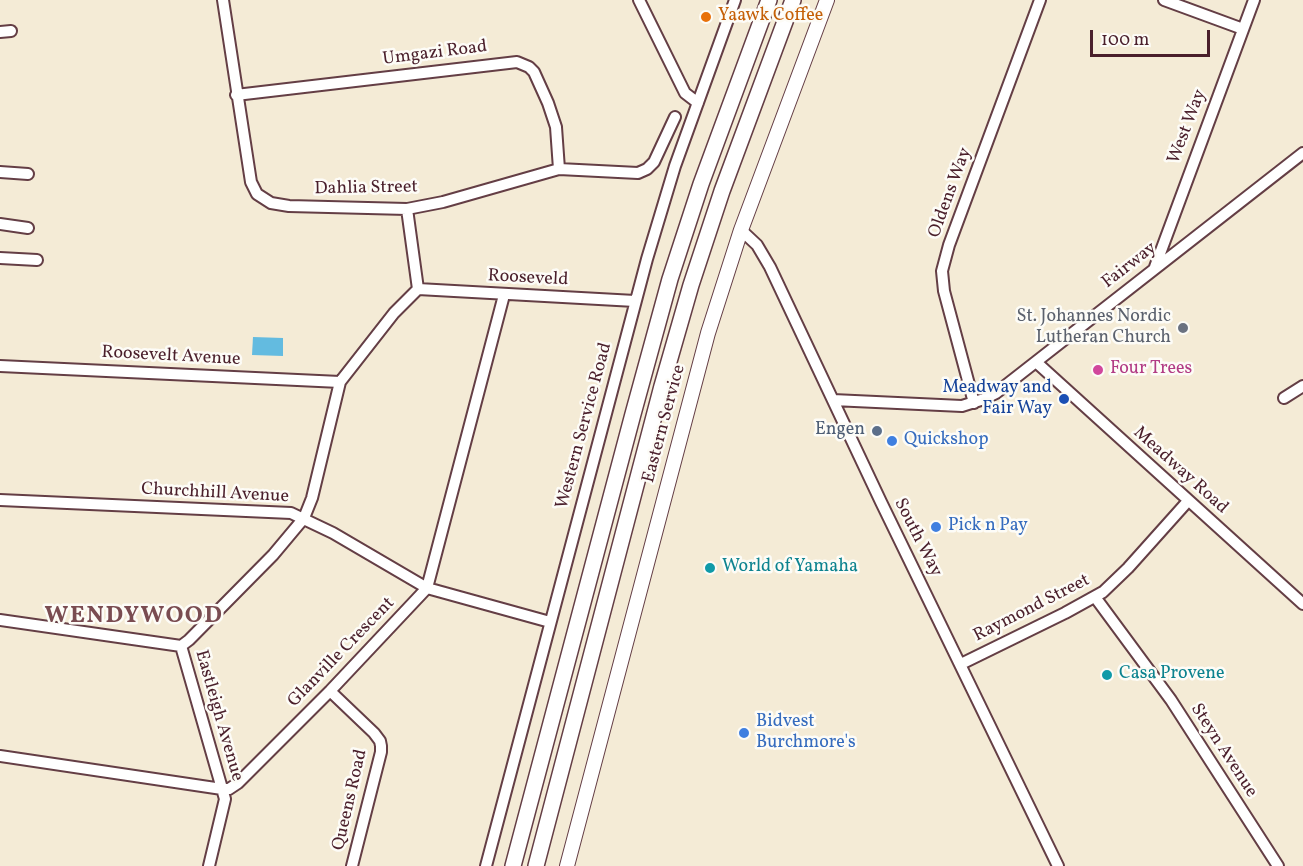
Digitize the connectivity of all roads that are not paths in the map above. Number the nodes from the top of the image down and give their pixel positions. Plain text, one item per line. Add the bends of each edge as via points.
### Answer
1 (223, 0) edge
2 (639, 0) edge
3 (735, 0) edge
4 (769, 0) edge
5 (794, 0) edge
6 (827, 0) edge
7 (1040, 0) edge
8 (1164, 0) edge
9 (1254, 0) edge
10 (1243, 29) junction
11 (236, 95) junction
12 (698, 102) junction
13 (675, 117) dead end
14 (1303, 153) edge
15 (559, 169) junction
16 (0, 172) edge
17 (28, 174) dead end
18 (406, 209) junction
19 (0, 224) edge
20 (28, 228) dead end
21 (741, 230) junction
22 (0, 258) edge
23 (37, 260) dead end
24 (1155, 267) junction
25 (418, 290) junction
26 (504, 295) junction
27 (635, 301) junction
28 (1036, 362) junction
29 (0, 366) edge
30 (340, 382) junction
31 (1303, 387) edge
32 (1284, 398) dead end
33 (832, 400) junction
34 (974, 404) junction
35 (0, 500) edge
36 (1188, 501) junction
37 (304, 518) junction
38 (428, 588) junction
39 (1095, 597) junction
40 (1303, 604) edge
41 (0, 620) edge
42 (550, 622) junction
43 (181, 646) junction
44 (961, 664) junction
45 (330, 691) junction
46 (0, 756) edge
47 (222, 789) junction
48 (209, 866) edge
49 (352, 866) edge
50 (486, 866) edge
51 (513, 866) edge
52 (536, 866) edge
53 (567, 866) edge
54 (1058, 866) edge
55 (1278, 866) edge

1 - 11 street, Dahlia Street
2 - 12 street via 684,93
3 - 12 street, Western Service Road
4 - 51 highway via 701,184 667,290
5 - 52 highway via 722,191 685,304
6 - 21 main road, Eastern Service
7 - 34 street, Oldens Way via 942,271
8 - 10 street
9 - 10 street, West Way
10 - 24 street, West Way
11 - 15 street, Umgazi Road via 517,62 534,72 548,103 556,128
11 - 18 street, Dahlia Street via 251,182 263,200 289,206
12 - 27 street, Western Service Road
13 - 15 street, Dahlia Street via 654,162 643,172
14 - 24 street, Fairway
15 - 18 street, Dahlia Street
16 - 17 street
18 - 25 street
19 - 20 street
21 - 33 street, South Way via 763,253
21 - 53 main road, Eastern Service via 688,404
22 - 23 street
24 - 28 street, Fairway
25 - 26 street, Rooseveld
25 - 30 street via 394,313
26 - 27 street, Rooseveld
26 - 38 street, Glanville Crescent
27 - 42 street, Western Service Road
28 - 34 street, Fairway via 996,393
28 - 36 street, Meadway Road
29 - 30 street, Roosevelt Avenue
30 - 37 street
31 - 32 street
33 - 34 street, Fairway
33 - 44 street, South Way
35 - 37 street, Churchhill Avenue via 275,511
36 - 39 street, Raymond Street via 1112,585
36 - 40 street, Meadway Road
37 - 38 street, Churchhill Avenue
37 - 43 street via 252,578
38 - 42 street, Churchhill Avenue
38 - 45 street, Glanville Crescent
39 - 44 street, Raymond Street
39 - 55 street, Steyn Avenue via 1171,700
41 - 43 street
42 - 50 street, Western Service Road
43 - 47 street, Eastleigh Avenue
44 - 54 street, South Way
45 - 47 street, Glanville Crescent via 234,787
45 - 49 street, Queens Road via 380,741 381,753
46 - 47 street
47 - 48 street, Eastleigh Avenue via 225,802

